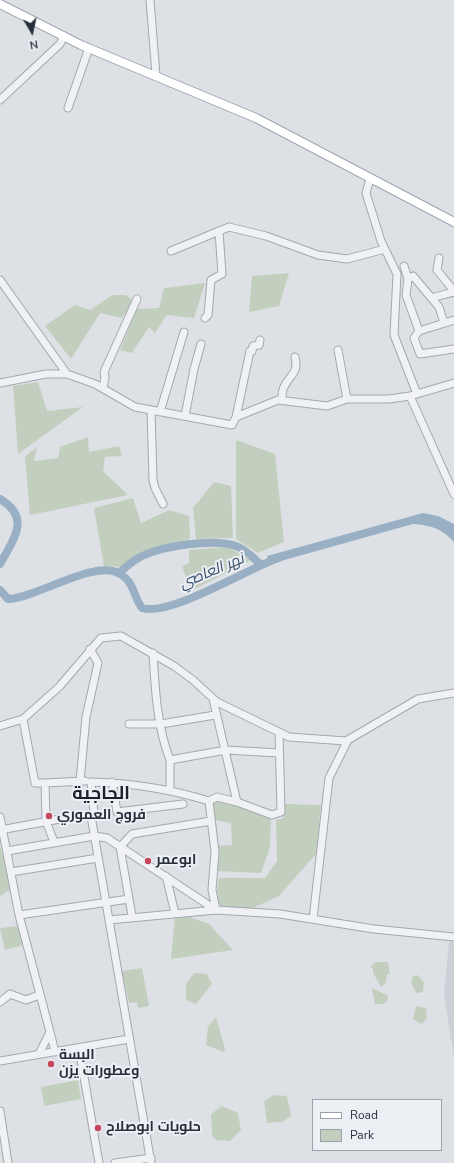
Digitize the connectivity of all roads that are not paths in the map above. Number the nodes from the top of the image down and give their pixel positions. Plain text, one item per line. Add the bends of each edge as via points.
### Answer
1 (150, 0) edge
2 (0, 4) edge
3 (64, 36) junction
4 (88, 48) junction
5 (156, 75) junction
6 (0, 100) edge
7 (68, 108) dead end
8 (370, 179) junction
9 (454, 222) edge
10 (219, 231) junction
11 (385, 249) junction
12 (171, 251) dead end
13 (439, 258) dead end
14 (404, 266) dead end
15 (408, 279) junction
16 (0, 280) edge
17 (454, 291) edge
18 (431, 298) junction
19 (137, 299) dead end
20 (205, 318) dead end
21 (454, 320) edge
22 (444, 323) junction
23 (419, 331) junction
24 (184, 332) dead end
25 (260, 340) dead end
26 (201, 344) dead end
27 (454, 349) edge
28 (338, 350) dead end
29 (294, 357) dead end
30 (67, 374) junction
31 (0, 383) edge
32 (454, 383) edge
33 (103, 388) junction
34 (414, 395) junction
35 (348, 399) junction
36 (282, 400) junction
37 (151, 410) junction
38 (160, 412) junction
39 (185, 416) junction
40 (236, 417) junction
41 (454, 494) edge
42 (163, 504) dead end
43 (90, 649) junction
44 (153, 654) junction
45 (454, 694) edge
46 (213, 699) junction
47 (216, 714) junction
48 (23, 718) junction
49 (129, 724) dead end
50 (161, 724) junction
51 (0, 726) edge
52 (279, 732) junction
53 (348, 740) junction
54 (226, 750) junction
55 (279, 753) junction
56 (170, 760) junction
57 (80, 781) junction
58 (91, 782) junction
59 (112, 782) junction
60 (46, 783) junction
61 (170, 790) junction
62 (209, 801) junction
63 (237, 802) junction
64 (183, 804) dead end
65 (91, 816) junction
66 (0, 817) edge
67 (46, 821) junction
68 (211, 821) junction
69 (1, 830) edge
70 (94, 836) junction
71 (54, 842) junction
72 (120, 847) junction
73 (7, 850) junction
74 (98, 858) junction
75 (11, 872) junction
76 (166, 876) junction
77 (129, 899) junction
78 (106, 902) junction
79 (216, 910) junction
80 (175, 913) junction
81 (19, 915) junction
82 (132, 916) junction
83 (313, 919) junction
84 (109, 920) junction
85 (454, 936) edge
86 (39, 995) junction
87 (0, 1002) edge
88 (50, 1032) junction
89 (129, 1039) junction
90 (79, 1048) junction
91 (56, 1052) junction
92 (39, 1054) junction
93 (0, 1061) edge
94 (0, 1111) edge
95 (151, 1160) edge
96 (8, 1163) edge
97 (99, 1163) edge
98 (114, 1163) edge

1 - 5 street
2 - 3 main road
3 - 4 main road
3 - 6 street via 60,44
4 - 5 main road
4 - 7 street
5 - 8 main road via 256,118
8 - 9 main road
8 - 11 street via 366,193
10 - 11 street via 229,227 266,236 318,255 347,259
10 - 12 street
10 - 20 street via 222,274 211,280 208,314
11 - 34 street via 397,274 394,335
13 - 17 street via 437,270
14 - 15 street
15 - 18 street via 413,276
15 - 23 street via 406,295
16 - 30 street
17 - 18 street
18 - 22 street via 439,307
19 - 33 street via 104,372 106,377
21 - 22 street
22 - 23 street
23 - 27 street via 414,338 420,354
24 - 38 street
25 - 40 street via 259,345 253,346 250,351
26 - 39 street
28 - 35 street
29 - 36 street via 297,366 284,387
30 - 31 street via 46,374
30 - 33 street
32 - 34 street
33 - 37 street via 135,407
34 - 35 street via 389,399
34 - 41 street
35 - 36 street via 327,406
36 - 40 street
37 - 38 street
37 - 42 street via 155,488
38 - 39 street
39 - 40 street via 232,425
43 - 44 street via 101,638 121,636
43 - 48 street via 59,687
43 - 57 street via 98,663 86,717
44 - 46 street via 180,670
44 - 50 street via 155,693
45 - 53 street via 418,699
46 - 47 street
46 - 52 street
47 - 50 street
47 - 54 street
48 - 51 street
48 - 60 street via 34,783
49 - 50 street
50 - 56 street
52 - 53 street via 289,737
52 - 55 street
53 - 83 street via 329,778
54 - 55 street
54 - 56 street
54 - 63 street
55 - 63 street via 281,812 272,815
56 - 61 street
57 - 58 street
57 - 60 street
58 - 59 street
58 - 65 street via 94,813
59 - 61 street
59 - 64 street via 117,812
60 - 67 street
61 - 62 street
62 - 63 street via 216,797
62 - 68 street
65 - 67 street
65 - 70 street
66 - 69 street
67 - 69 street
67 - 71 street
68 - 72 street via 132,834
68 - 79 street via 215,852 212,890
69 - 73 street
70 - 71 street
70 - 72 street via 107,838
70 - 74 street
71 - 73 street
72 - 76 street
72 - 77 street
73 - 75 street
74 - 75 street
74 - 78 street
75 - 81 street
76 - 79 street
76 - 80 street
77 - 78 street
77 - 82 street
78 - 81 street
78 - 84 street
79 - 80 street
79 - 83 street
80 - 82 street
81 - 86 street
82 - 84 street
83 - 85 street via 374,929
84 - 89 street
86 - 87 street via 26,1000 10,994
86 - 88 street
88 - 91 street
88 - 92 street
89 - 90 street
89 - 95 street
90 - 91 street
90 - 97 street
91 - 92 street
92 - 93 street
94 - 96 street
95 - 98 street

